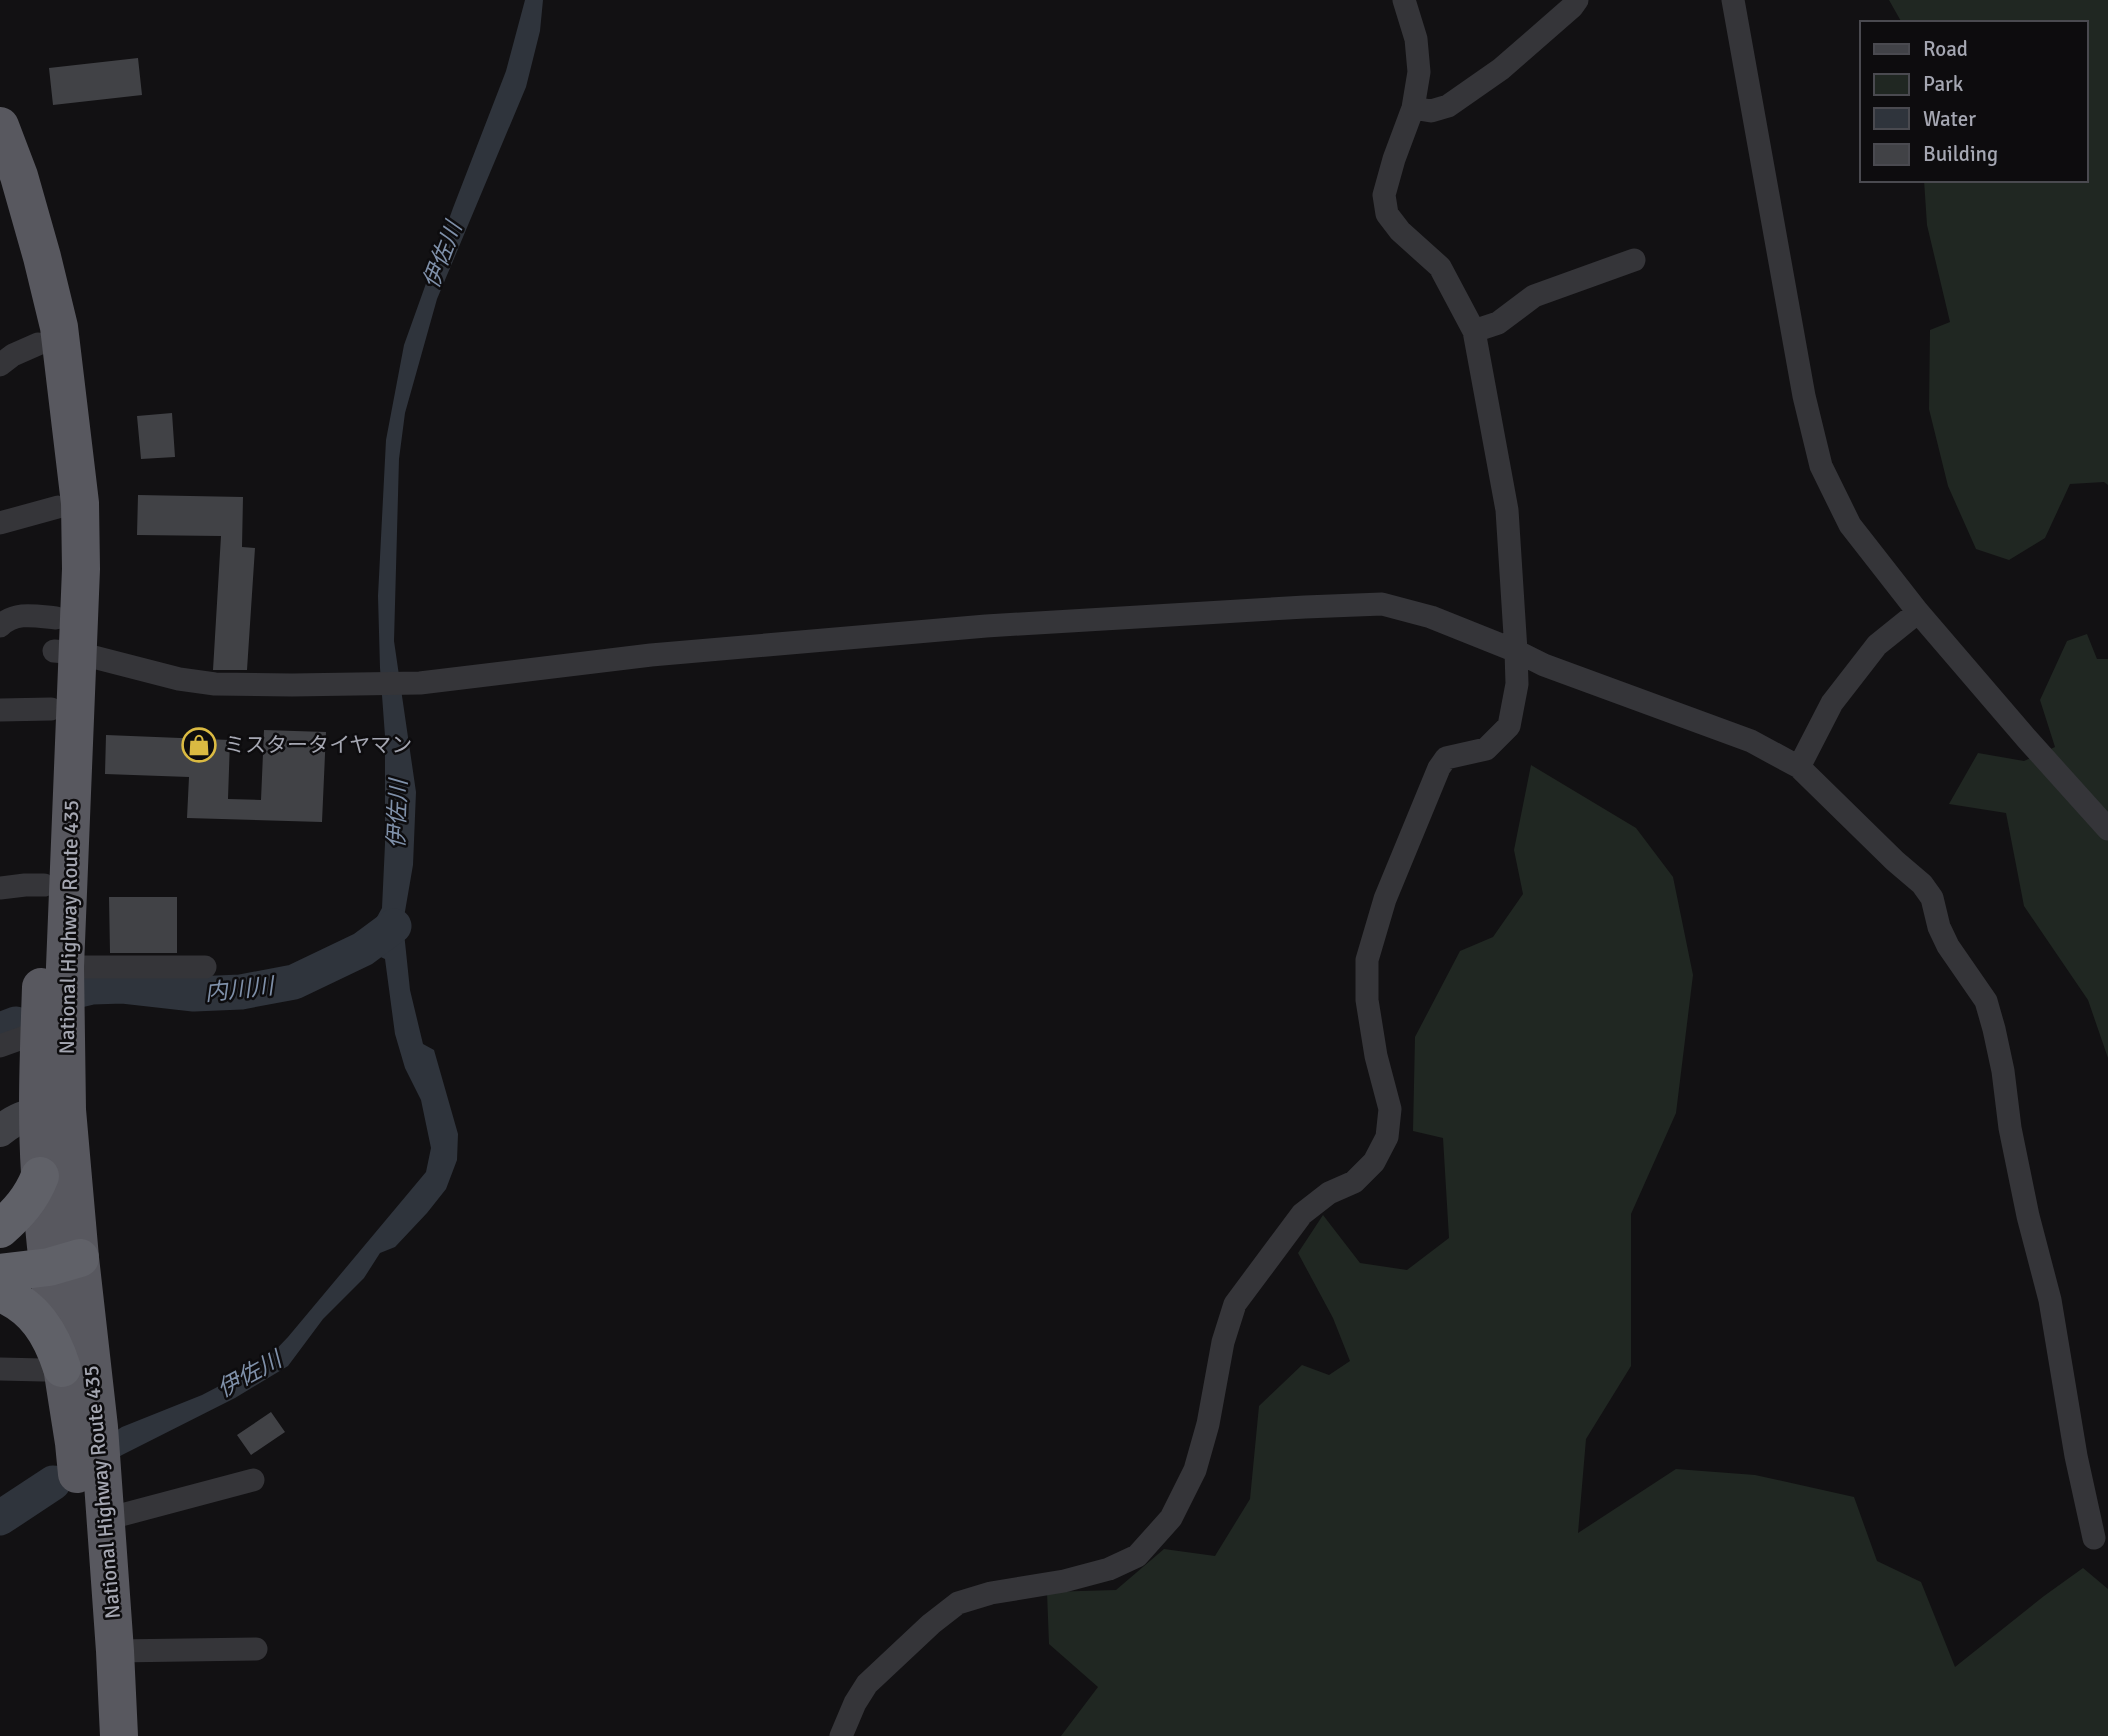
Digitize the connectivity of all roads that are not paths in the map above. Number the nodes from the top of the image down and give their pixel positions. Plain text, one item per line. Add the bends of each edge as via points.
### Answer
1 (1404, 0) edge
2 (1577, 0) edge
3 (1733, 0) edge
4 (1413, 108) junction
5 (0, 126) edge
6 (0, 197) edge
7 (1634, 260) dead end
8 (1474, 331) junction
9 (38, 344) junction
10 (0, 365) edge
11 (58, 508) junction
12 (0, 523) edge
13 (1918, 612) junction
14 (0, 626) edge
15 (62, 641) junction
16 (1516, 651) junction
17 (51, 709) junction
18 (0, 710) edge
19 (1800, 767) junction
20 (2108, 829) edge
21 (44, 885) junction
22 (0, 888) edge
23 (65, 967) junction
24 (205, 967) dead end
25 (39, 1032) junction
26 (0, 1046) edge
27 (52, 1111) junction
28 (0, 1131) edge
29 (40, 1176) junction
30 (0, 1229) edge
31 (0, 1256) edge
32 (58, 1260) junction
33 (0, 1273) edge
34 (0, 1293) edge
35 (62, 1368) junction
36 (0, 1369) edge
37 (86, 1435) junction
38 (253, 1479) dead end
39 (90, 1481) junction
40 (106, 1519) junction
41 (2094, 1538) dead end
42 (256, 1649) dead end
43 (115, 1651) junction
44 (92, 1736) edge
45 (119, 1736) edge
46 (841, 1736) edge

1 - 4 street via 1416,39 1419,72
2 - 4 street via 1501,69 1448,106 1431,111
3 - 13 street via 1804,396 1822,466 1850,525
4 - 8 street via 1384,195 1387,214 1440,267
5 - 15 highway, National Highway Route 435 via 19,176 59,327 80,503 80,569
6 - 9 highway, National Highway Route 435
7 - 8 street via 1534,296 1498,323
8 - 16 street via 1507,510
9 - 10 street
9 - 11 highway, National Highway Route 435
11 - 12 street
11 - 15 highway, National Highway Route 435
13 - 19 street via 1877,645 1839,693
13 - 20 street
14 - 15 street via 18,615
15 - 16 street via 178,679 215,684 420,683 651,655 986,626 1382,604 1431,617
15 - 17 highway, National Highway Route 435
15 - 23 highway, National Highway Route 435
16 - 19 street via 1751,741
16 - 46 street via 1517,684 1509,726 1486,749 1446,758 1439,768 1385,899 1367,960 1367,1000 1390,1110 1387,1138 1374,1162 1354,1182 1329,1193 1303,1214 1235,1304 1195,1470 1171,1517 1138,1556 1109,1569 958,1603 867,1684
17 - 18 street
17 - 21 highway, National Highway Route 435
19 - 41 street via 1922,884 1932,898 1948,946 1986,1001 2028,1216 2050,1300
21 - 22 street
21 - 25 highway, National Highway Route 435
23 - 24 street
23 - 27 highway, National Highway Route 435
25 - 26 street
25 - 27 highway, National Highway Route 435
27 - 28 main road via 21,1116
27 - 29 highway, National Highway Route 435
27 - 32 highway, National Highway Route 435
29 - 30 highway via 24,1206
29 - 32 highway, National Highway Route 435
31 - 32 highway
32 - 33 highway
32 - 35 highway, National Highway Route 435
32 - 37 highway, National Highway Route 435
34 - 35 highway via 24,1306 42,1324
35 - 36 street
35 - 37 highway, National Highway Route 435
37 - 39 highway, National Highway Route 435
38 - 40 street
39 - 40 highway, National Highway Route 435
39 - 44 highway, National Highway Route 435 via 82,1534
40 - 43 highway, National Highway Route 435
42 - 43 street
43 - 45 highway, National Highway Route 435

